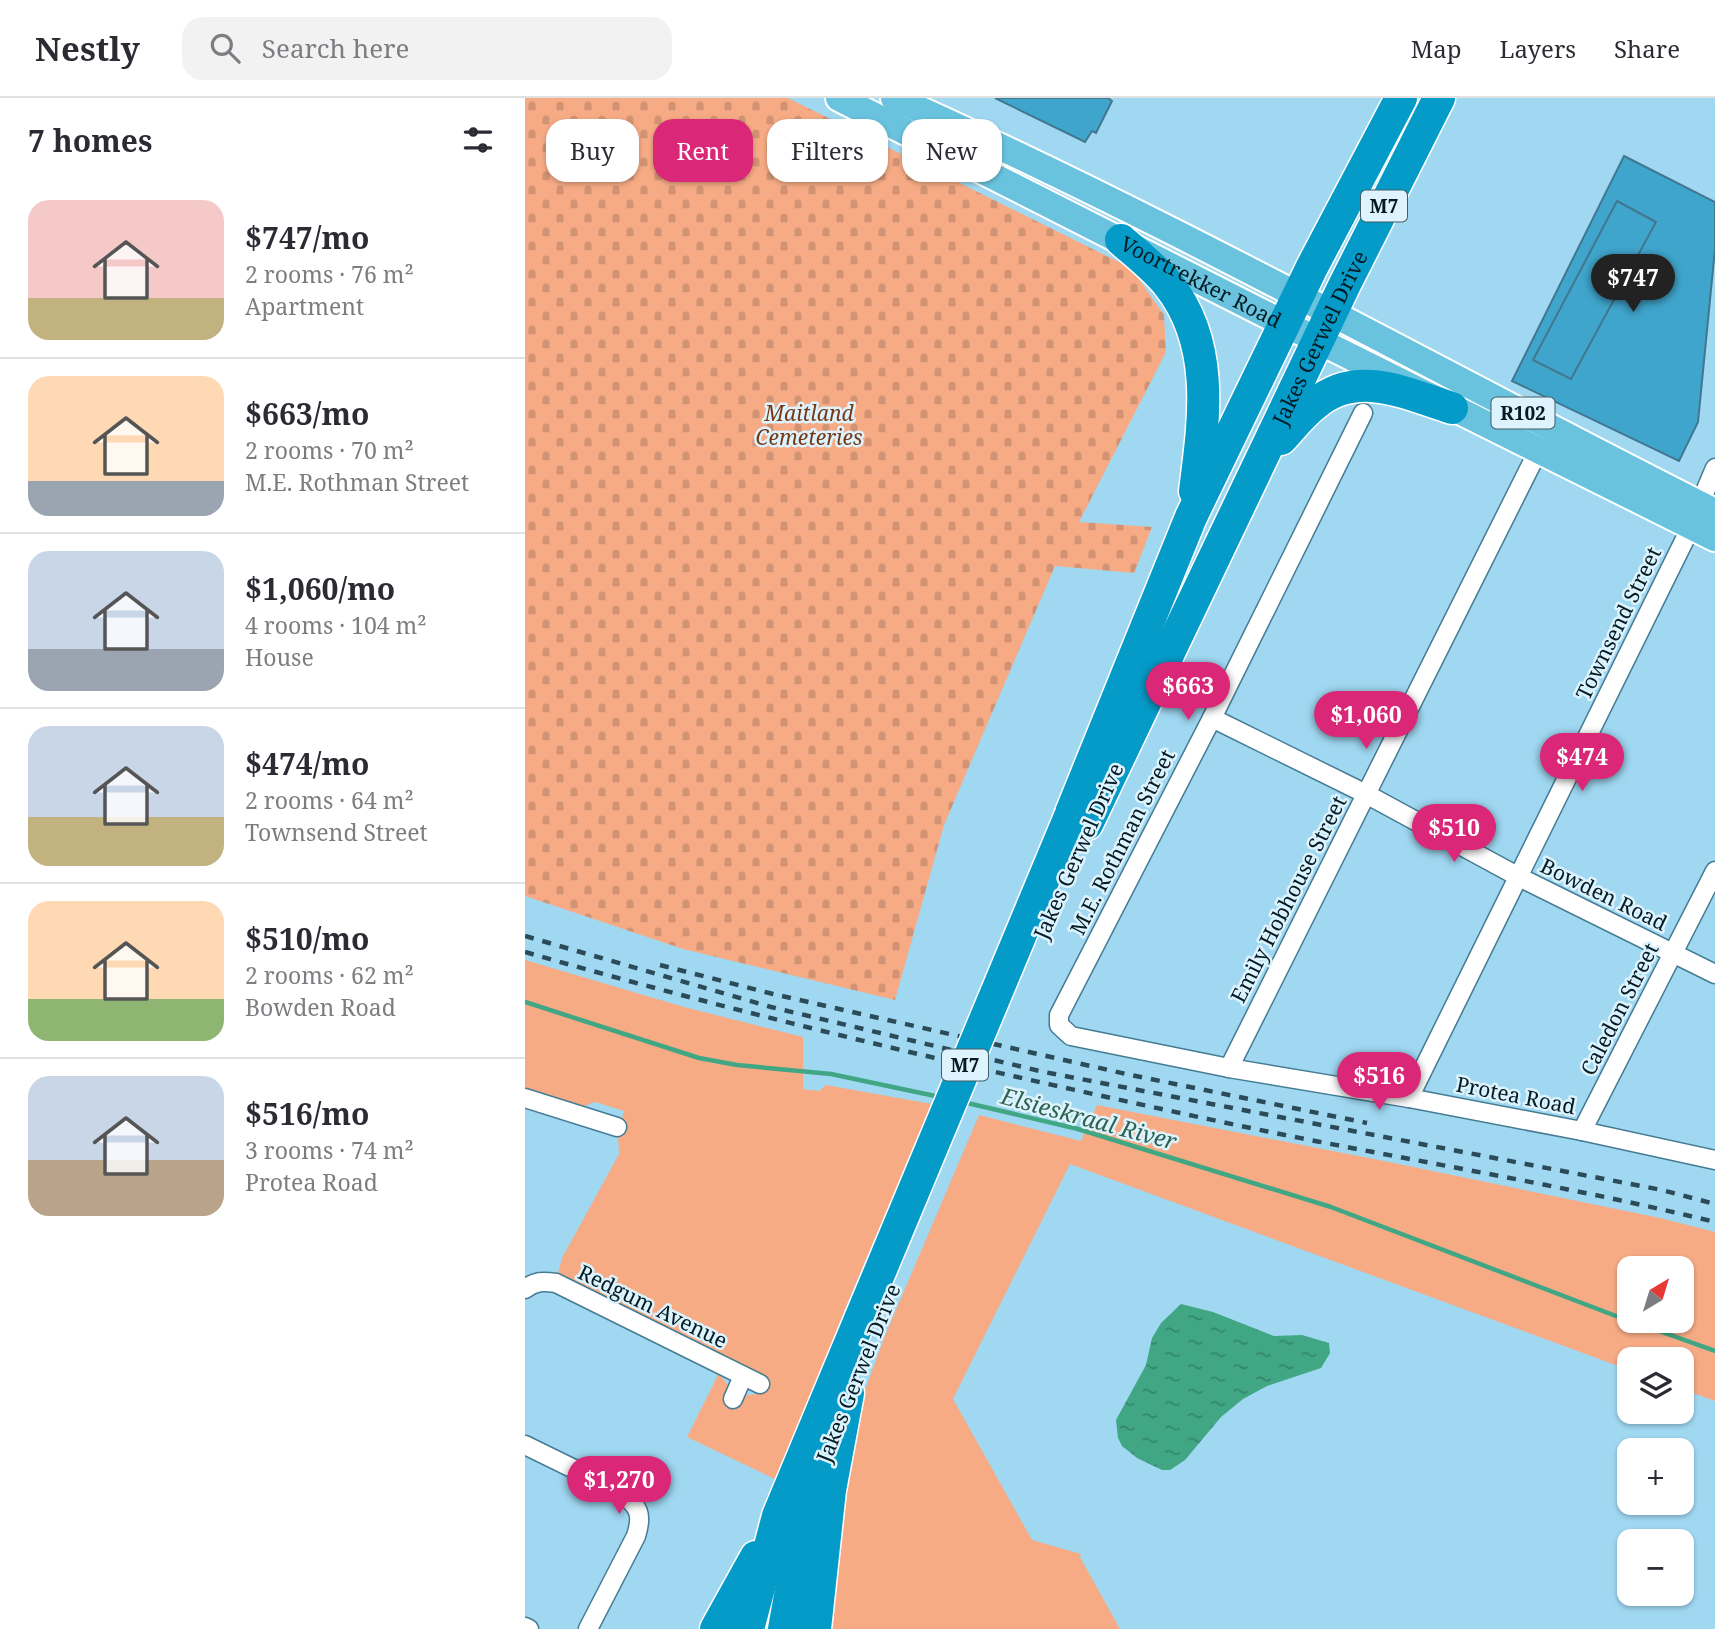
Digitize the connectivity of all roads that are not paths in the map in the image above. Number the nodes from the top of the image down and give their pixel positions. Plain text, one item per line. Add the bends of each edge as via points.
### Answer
1 (839, 98) edge
2 (894, 98) edge
3 (1401, 98) edge
4 (1439, 98) edge
5 (1121, 240) junction
6 (1291, 310) junction
7 (1324, 327) junction
8 (1452, 408) junction
9 (1363, 413) dead end
10 (1538, 451) junction
11 (1260, 463) junction
12 (1715, 468) edge
13 (1702, 514) edge
14 (1191, 517) junction
15 (1715, 538) edge
16 (1212, 718) junction
17 (1366, 794) junction
18 (1079, 819) junction
19 (1715, 871) edge
20 (1520, 877) junction
21 (1673, 953) junction
22 (1715, 974) edge
23 (1062, 1030) joint
24 (1229, 1068) junction
25 (525, 1098) edge
26 (1409, 1098) junction
27 (617, 1127) dead end
28 (1582, 1131) junction
29 (1715, 1160) edge
30 (525, 1289) edge
31 (868, 1321) junction
32 (743, 1376) junction
33 (760, 1384) dead end
34 (848, 1393) junction
35 (733, 1399) dead end
36 (525, 1445) edge
37 (778, 1516) junction
38 (588, 1629) edge
39 (716, 1629) edge
40 (748, 1629) edge
41 (784, 1629) edge
42 (815, 1629) edge

1 - 5 main road, Voortrekker Road / R102
2 - 6 main road, Voortrekker Road / R102 via 1020,155
3 - 6 highway, Jakes Gerwel Drive / M7
4 - 7 highway, Jakes Gerwel Drive / M7
5 - 6 main road, Voortrekker Road / R102
5 - 14 highway via 1173,292 1198,345 1203,403
6 - 7 main road, Voortrekker Road / R102
6 - 14 highway, Jakes Gerwel Drive / M7
7 - 8 main road, Voortrekker Road / R102
7 - 11 highway, Jakes Gerwel Drive / M7
7 - 13 main road, Voortrekker Road / R102
8 - 10 main road, Voortrekker Road / R102
8 - 11 highway via 1376,386 1341,388 1307,410
9 - 16 street, M.E. Rothman Street
10 - 13 main road, Voortrekker Road / R102
10 - 17 street, Emily Hobhouse Street
11 - 18 highway, Jakes Gerwel Drive / M7
12 - 13 street, Townsend Street
13 - 15 main road, Voortrekker Road / R102
13 - 20 street, Townsend Street
14 - 18 highway, Jakes Gerwel Drive / M7
16 - 17 street, Bowden Road
16 - 23 street, M.E. Rothman Street via 1059,1015
17 - 20 street, Bowden Road
17 - 24 street, Emily Hobhouse Street
18 - 31 highway, Jakes Gerwel Drive / M7, bridge
19 - 21 street, Caledon Street
20 - 21 street, Bowden Road
20 - 26 street, Townsend Street
21 - 22 street, Bowden Road
21 - 28 street, Caledon Street
23 - 24 street, Protea Road via 1070,1036
24 - 26 street, Protea Road
25 - 27 street
26 - 28 street, Protea Road
28 - 29 street, Protea Road
30 - 32 street, Redgum Avenue via 544,1281 555,1283
31 - 34 highway, Jakes Gerwel Drive / M7
31 - 37 highway, Jakes Gerwel Drive / M7
32 - 33 street, Redgum Avenue
32 - 35 street
34 - 41 highway, Jakes Gerwel Drive / M7 via 814,1486
34 - 42 highway via 830,1490
36 - 38 street via 621,1492 640,1514 636,1536
37 - 39 highway
37 - 40 highway, Jakes Gerwel Drive / M7

